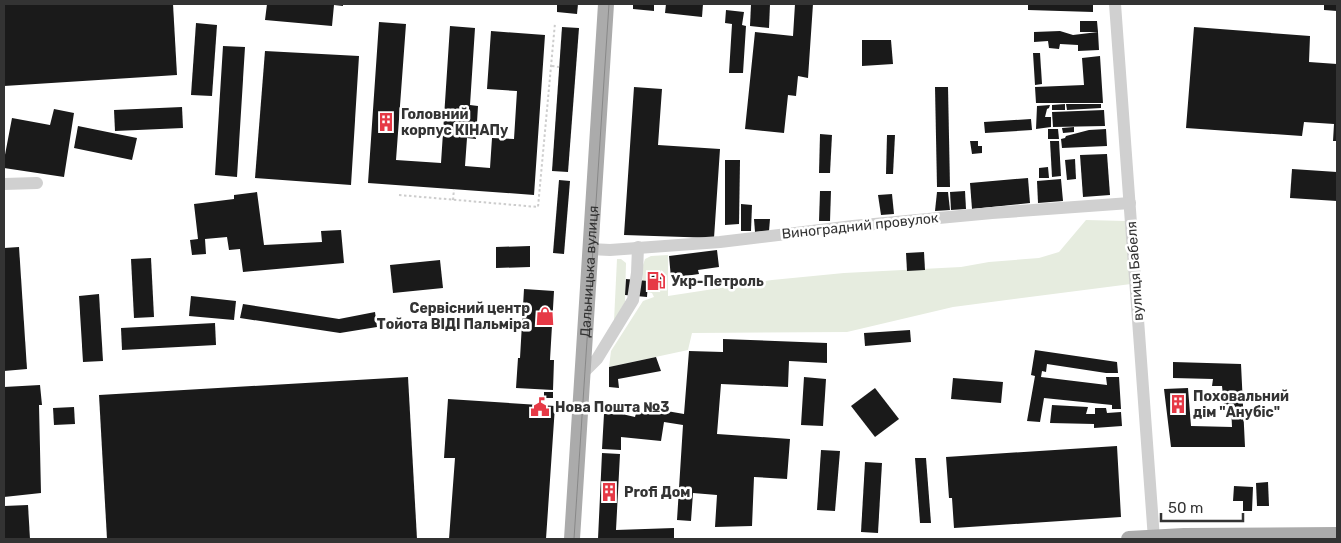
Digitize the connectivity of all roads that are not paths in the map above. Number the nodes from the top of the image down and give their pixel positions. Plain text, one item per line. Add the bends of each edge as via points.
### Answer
1 (606, 4) edge
2 (1114, 4) edge
3 (37, 183) dead end
4 (4, 184) edge
5 (1130, 203) junction
6 (638, 247) junction
7 (590, 248) junction
8 (582, 374) junction
9 (1337, 535) edge
10 (1154, 538) edge
11 (572, 539) edge
12 (1130, 539) edge

1 - 7 main road, Дальницька вулиця
2 - 5 street, вулиця Бабеля
3 - 4 street
5 - 6 street, Виноградний провулок
5 - 10 street, вулиця Бабеля
6 - 7 street, Виноградний провулок
6 - 8 street via 633,300 597,359
7 - 8 main road, Дальницька вулиця
8 - 11 main road, Дальницька вулиця
9 - 10 main road
10 - 12 main road

